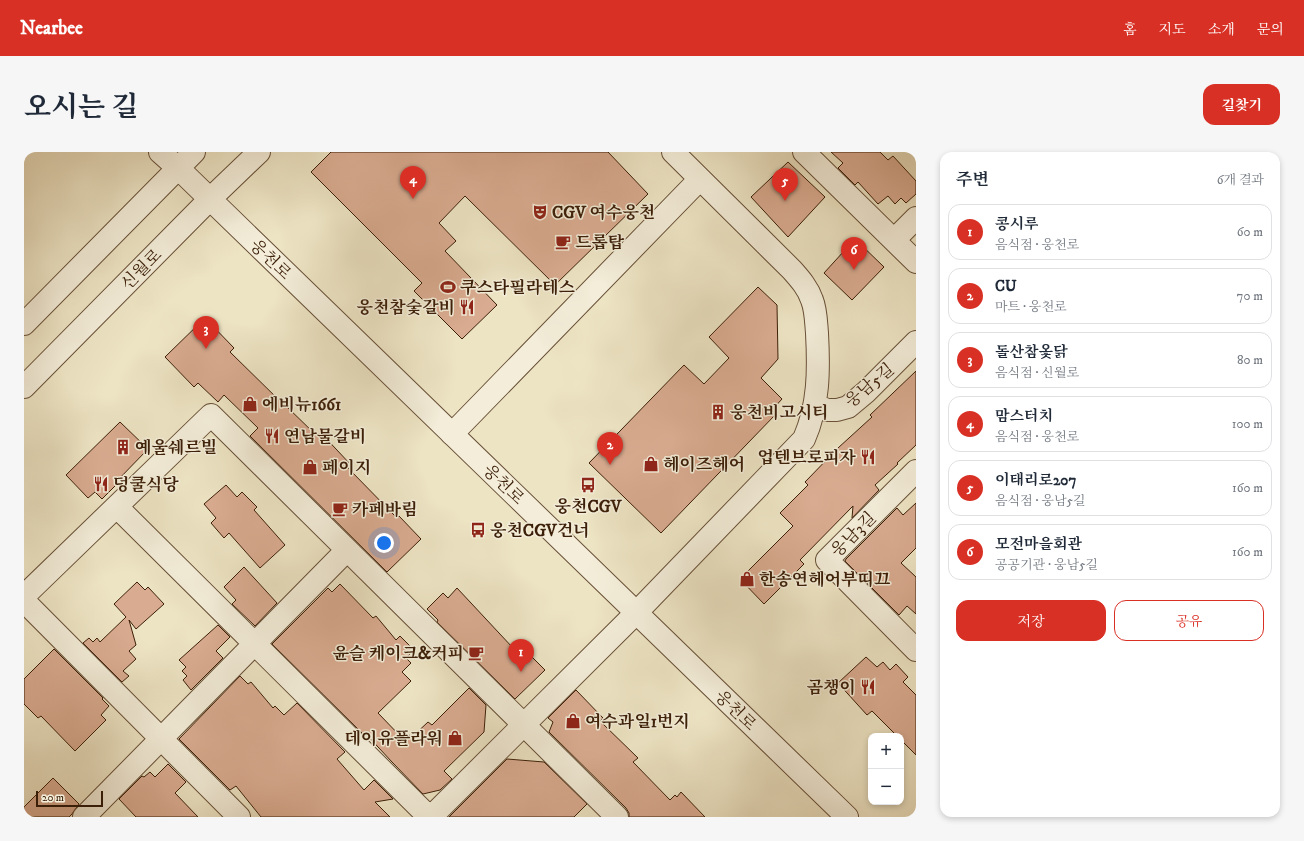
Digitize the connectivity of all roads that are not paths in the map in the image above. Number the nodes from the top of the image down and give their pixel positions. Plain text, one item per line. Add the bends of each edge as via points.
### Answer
1 (160, 152) edge
2 (194, 152) edge
3 (259, 152) edge
4 (673, 152) edge
5 (804, 152) edge
6 (178, 168) junction
7 (700, 179) junction
8 (210, 200) junction
9 (916, 218) edge
10 (894, 240) junction
11 (916, 262) edge
12 (24, 324) edge
13 (916, 342) edge
14 (24, 387) edge
15 (815, 405) junction
16 (452, 434) junction
17 (916, 471) edge
18 (117, 507) junction
19 (347, 550) junction
20 (24, 596) edge
21 (24, 601) edge
22 (636, 613) junction
23 (254, 643) junction
24 (915, 648) edge
25 (524, 725) junction
26 (161, 739) junction
27 (84, 817) edge
28 (239, 817) edge
29 (430, 817) edge
30 (617, 817) edge
31 (847, 817) edge

1 - 6 street, 웅천로
2 - 6 street
3 - 8 street, 신월로
4 - 7 street
5 - 10 street
6 - 8 street, 웅천로
6 - 12 street
7 - 15 street via 792,270 808,291 813,302 816,329 818,381
7 - 16 street
8 - 14 street, 신월로
8 - 16 street, 웅천로
9 - 10 street
10 - 11 street
13 - 15 street, 웅남5길 via 866,392 848,406 827,410
15 - 22 street via 804,439
16 - 22 street, 웅천로
17 - 24 street, 웅남3길 via 827,560
18 - 19 street via 211,416
18 - 20 street
18 - 23 street
19 - 23 street
19 - 25 street
21 - 26 street
22 - 25 street
22 - 31 street, 웅천로
23 - 26 street
23 - 29 street
25 - 29 street
25 - 30 street
26 - 27 street
26 - 28 street

